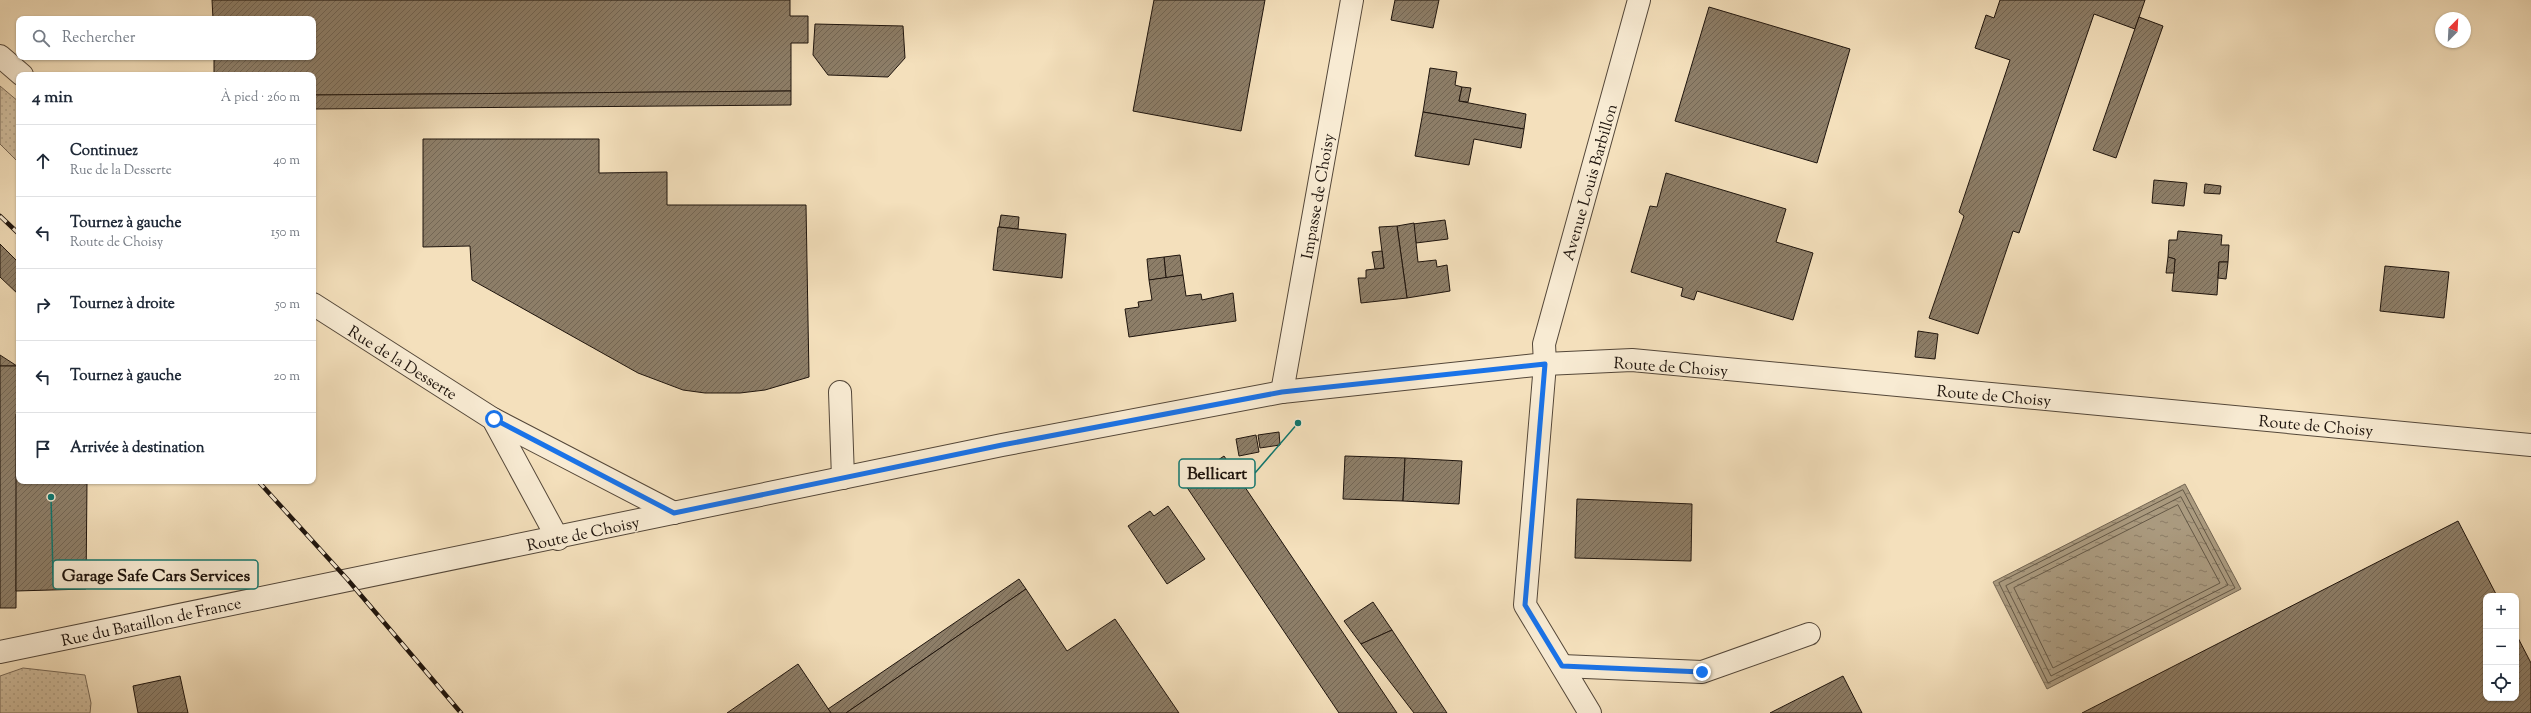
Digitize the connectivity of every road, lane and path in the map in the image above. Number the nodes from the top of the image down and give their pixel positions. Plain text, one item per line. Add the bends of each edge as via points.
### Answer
1 (1352, 0) edge
2 (1639, 0) edge
3 (0, 56) edge
4 (19, 72) edge
5 (316, 306) edge
6 (1545, 364) junction
7 (840, 392) dead end
8 (1282, 392) junction
9 (494, 419) junction
10 (2531, 445) edge
11 (843, 478) junction
12 (674, 513) junction
13 (558, 539) junction
14 (348, 580) joint
15 (1809, 634) dead end
16 (0, 652) edge
17 (1562, 666) junction
18 (1590, 713) edge

1 - 8 street, Impasse de Choisy
2 - 6 street, Avenue Louis Barbillon via 1544,344
3 - 4 street
5 - 9 street, Rue de la Desserte
6 - 8 street, Route de Choisy
6 - 10 street, Route de Choisy via 1632,360
6 - 17 street, Avenue Louis Barbillon via 1525,605
7 - 11 street
8 - 11 street, Route de Choisy
9 - 12 street, Rue de la Desserte
9 - 13 street, Rue de la Desserte
11 - 12 street, Route de Choisy
12 - 13 street, Route de Choisy
13 - 14 street, Route de Choisy
14 - 16 street, Rue du Bataillon de France
15 - 17 street via 1702,672
17 - 18 street, Avenue Louis Barbillon

